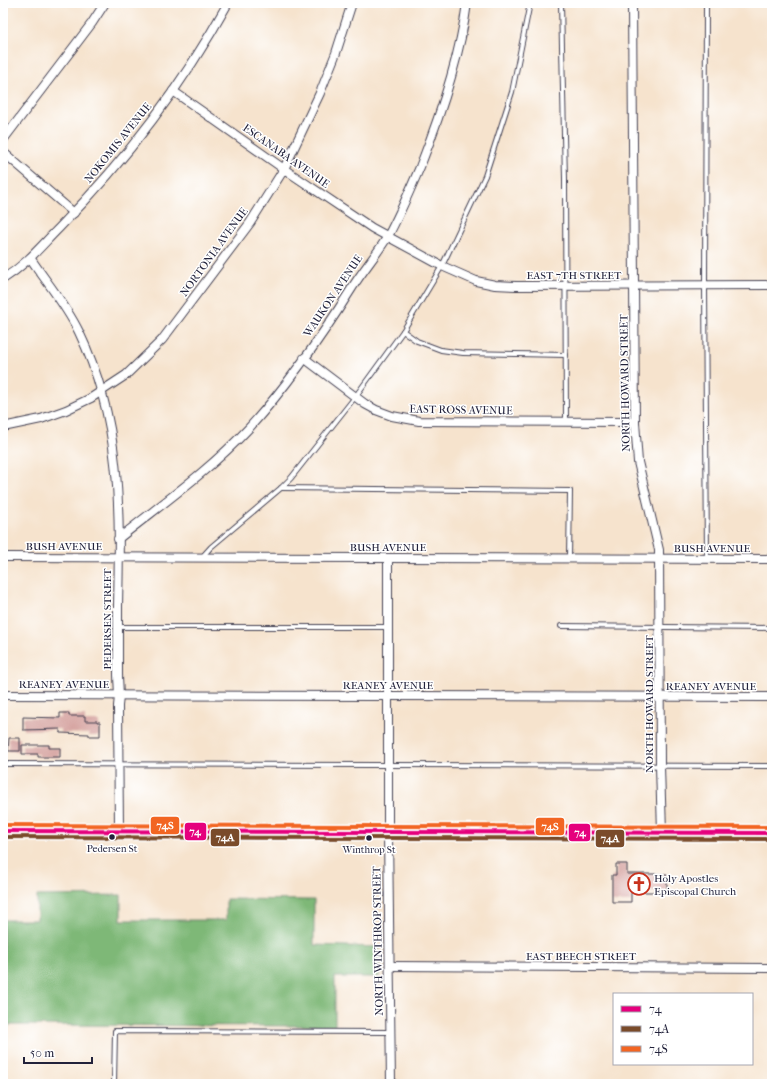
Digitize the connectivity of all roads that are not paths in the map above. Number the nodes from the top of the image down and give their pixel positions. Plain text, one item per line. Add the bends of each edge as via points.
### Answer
1 (105, 3) edge
2 (228, 3) edge
3 (352, 3) edge
4 (467, 3) edge
5 (530, 3) edge
6 (561, 3) edge
7 (632, 3) edge
8 (706, 3) edge
9 (173, 90) junction
10 (3, 140) edge
11 (3, 152) edge
12 (284, 169) junction
13 (74, 212) junction
14 (388, 236) junction
15 (31, 259) junction
16 (442, 266) junction
17 (3, 279) edge
18 (772, 285) edge
19 (566, 286) junction
20 (634, 286) junction
21 (705, 286) junction
22 (403, 331) junction
23 (566, 355) junction
24 (304, 358) junction
25 (102, 392) junction
26 (355, 397) junction
27 (566, 422) junction
28 (635, 422) junction
29 (3, 427) edge
30 (281, 488) junction
31 (118, 539) junction
32 (3, 557) edge
33 (118, 557) junction
34 (202, 558) junction
35 (388, 558) junction
36 (569, 559) junction
37 (660, 559) junction
38 (707, 559) junction
39 (772, 560) edge
40 (561, 626) dead end
41 (118, 627) junction
42 (388, 627) junction
43 (660, 627) junction
44 (772, 628) edge
45 (3, 695) edge
46 (120, 695) junction
47 (388, 696) junction
48 (660, 697) junction
49 (772, 697) edge
50 (3, 764) edge
51 (118, 764) junction
52 (388, 765) junction
53 (660, 766) junction
54 (772, 766) edge
55 (3, 831) edge
56 (120, 831) junction
57 (388, 832) junction
58 (662, 832) junction
59 (772, 833) edge
60 (390, 966) junction
61 (772, 968) edge
62 (390, 1032) junction
63 (114, 1084) edge
64 (391, 1084) edge

1 - 10 street
2 - 9 street, NOKOMIS AVENUE via 198,55
3 - 12 street, NORTONIA AVENUE via 320,93
4 - 14 street, WAUKON AVENUE via 443,105 411,189
5 - 16 lane via 512,92 485,176
6 - 19 lane
7 - 20 street, NORTH HOWARD STREET
8 - 21 lane
9 - 12 street, ESCANABA AVENUE
9 - 13 street, NOKOMIS AVENUE via 103,181
11 - 13 street
12 - 14 street, ESCANABA AVENUE
12 - 25 street, NORTONIA AVENUE via 250,223 162,340 126,375
13 - 15 street, NOKOMIS AVENUE
14 - 16 street, EAST 7TH STREET
14 - 24 street, WAUKON AVENUE
15 - 17 street, NOKOMIS AVENUE
15 - 25 street, PEDERSEN STREET via 78,330
16 - 19 street, EAST 7TH STREET via 476,281 495,285
16 - 22 lane
18 - 21 street, EAST 7TH STREET
19 - 20 street, EAST 7TH STREET
19 - 23 lane
20 - 21 street, EAST 7TH STREET
20 - 28 street, NORTH HOWARD STREET
21 - 38 lane
22 - 23 lane via 417,341 441,350 463,353
22 - 26 lane
23 - 27 lane
24 - 26 street, EAST ROSS AVENUE
24 - 31 street, WAUKON AVENUE via 249,428 230,447
25 - 29 street, NORTONIA AVENUE via 42,419
25 - 31 street, PEDERSEN STREET via 114,445 118,484
26 - 27 street, EAST ROSS AVENUE via 376,410 420,422
26 - 30 lane
27 - 28 street, EAST ROSS AVENUE
28 - 37 street, NORTH HOWARD STREET via 638,462
30 - 34 lane via 211,547
30 - 36 lane via 570,491
31 - 33 street, PEDERSEN STREET
32 - 33 street, BUSH AVENUE
33 - 34 street, BUSH AVENUE
33 - 41 street, PEDERSEN STREET
34 - 35 street, BUSH AVENUE
35 - 36 street, BUSH AVENUE
35 - 42 street, NORTH WINTHROP STREET
36 - 37 street, BUSH AVENUE
37 - 38 street, BUSH AVENUE
37 - 43 street, NORTH HOWARD STREET
38 - 39 street, BUSH AVENUE
40 - 43 lane
41 - 42 lane
41 - 46 street, PEDERSEN STREET
42 - 47 street, NORTH WINTHROP STREET
43 - 44 lane
43 - 48 street, NORTH HOWARD STREET
45 - 46 street, REANEY AVENUE
46 - 47 street, REANEY AVENUE
46 - 51 street, PEDERSEN STREET
47 - 48 street, REANEY AVENUE
47 - 52 street, NORTH WINTHROP STREET
48 - 49 street, REANEY AVENUE
48 - 53 street, NORTH HOWARD STREET
50 - 51 lane
51 - 52 lane
51 - 56 street, PEDERSEN STREET
52 - 53 lane
52 - 57 street, NORTH WINTHROP STREET
53 - 54 lane
53 - 58 street, NORTH HOWARD STREET
55 - 56 main road
56 - 57 main road
57 - 58 main road
57 - 60 street, NORTH WINTHROP STREET
58 - 59 main road
60 - 61 street, EAST BEECH STREET
60 - 62 street, NORTH WINTHROP STREET
62 - 63 lane via 115,1031
62 - 64 street, NORTH WINTHROP STREET

